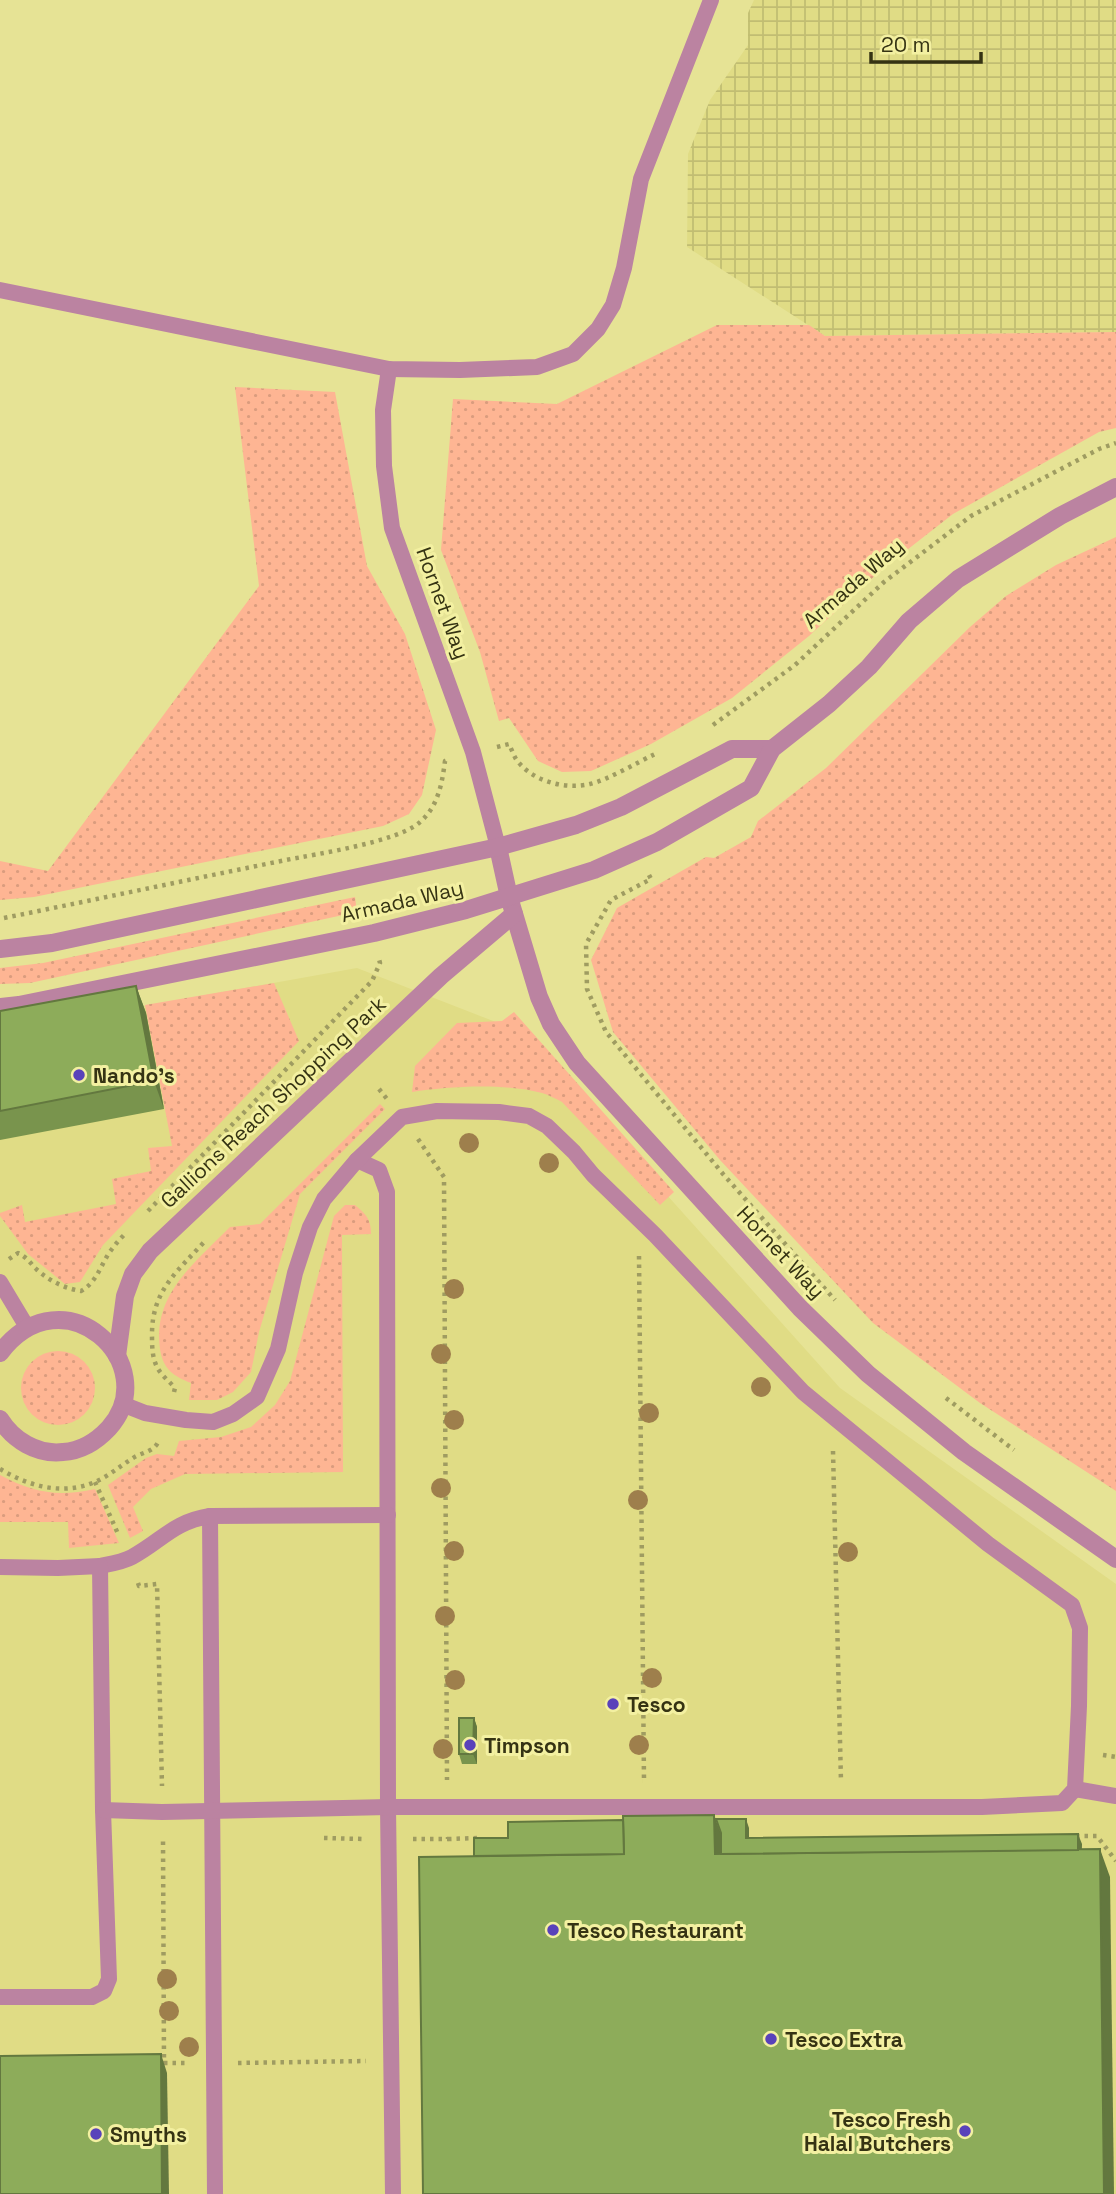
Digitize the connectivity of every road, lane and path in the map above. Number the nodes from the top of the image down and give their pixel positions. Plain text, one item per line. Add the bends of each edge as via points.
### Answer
1 (711, 0) edge
2 (0, 290) edge
3 (389, 369) junction
4 (1116, 443) edge
5 (1116, 487) edge
6 (706, 731) dead end
7 (496, 747) dead end
8 (772, 749) junction
9 (656, 754) dead end
10 (455, 758) dead end
11 (498, 847) junction
12 (650, 879) dead end
13 (512, 905) junction
14 (0, 919) edge
15 (0, 949) edge
16 (378, 953) dead end
17 (0, 1007) edge
18 (379, 1089) dead end
19 (402, 1118) junction
20 (357, 1160) junction
21 (147, 1212) dead end
22 (130, 1229) dead end
23 (202, 1244) dead end
24 (639, 1249) dead end
25 (12, 1258) dead end
26 (0, 1282) edge
27 (840, 1306) dead end
28 (27, 1327) junction
29 (0, 1353) edge
30 (117, 1356) junction
31 (942, 1395) dead end
32 (174, 1396) dead end
33 (122, 1404) junction
34 (832, 1415) junction
35 (0, 1419) edge
36 (159, 1438) dead end
37 (146, 1451) dead end
38 (1016, 1451) dead end
39 (95, 1482) dead end
40 (388, 1515) junction
41 (210, 1516) junction
42 (121, 1542) dead end
43 (1116, 1559) edge
44 (100, 1566) junction
45 (0, 1567) edge
46 (135, 1575) dead end
47 (632, 1782) dead end
48 (841, 1788) dead end
49 (447, 1789) dead end
50 (1074, 1789) junction
51 (162, 1790) dead end
52 (1116, 1796) edge
53 (388, 1807) junction
54 (103, 1810) junction
55 (212, 1810) junction
56 (447, 1829) dead end
57 (1070, 1836) edge
58 (313, 1838) dead end
59 (488, 1838) edge
60 (365, 1839) dead end
61 (402, 1839) dead end
62 (448, 1839) junction
63 (1116, 1861) edge
64 (0, 1997) edge
65 (391, 2061) junction
66 (164, 2063) edge
67 (214, 2063) junction
68 (215, 2194) edge
69 (393, 2194) edge

1 - 3 lane via 641,179 624,268 613,305 598,329 573,354 537,367
2 - 3 lane
3 - 11 lane, Hornet Way via 383,410 384,466 392,528 473,752
4 - 6 path, Armada Way via 971,516 884,582 795,665
5 - 8 street, Armada Way via 958,579 909,621 829,704
7 - 9 path via 509,744 531,773 569,787 590,784
8 - 11 street, Armada Way via 732,750 621,807
8 - 13 street, Armada Way via 751,788 657,842
10 - 14 path via 445,761 435,803 419,823 402,833
11 - 13 street, Hornet Way
11 - 15 street, Armada Way via 52,943
12 - 27 path via 611,900 586,944 587,989 606,1032
13 - 17 street, Armada Way
13 - 30 street, Gallions Reach Shopping Park via 150,1251 133,1274 125,1297
13 - 43 street, Hornet Way via 539,997 577,1063 800,1308 868,1374 964,1452
16 - 21 path via 380,963 372,981
18 - 19 path
19 - 20 lane
19 - 34 lane via 438,1111 499,1112 528,1116 547,1126 803,1392
19 - 49 path via 444,1177
20 - 33 lane via 324,1199 310,1227 278,1349 257,1397 233,1415 213,1422 145,1413
20 - 40 lane via 379,1170 387,1192
22 - 25 path via 113,1247 95,1280 81,1291 45,1277 23,1255
23 - 32 path via 164,1286 155,1308 152,1353 157,1368 175,1388
24 - 47 path via 644,1781
26 - 28 lane
28 - 29 street
28 - 30 street via 47,1320 68,1320 105,1339
30 - 33 street, Gallions Reach Shopping Park via 125,1388
31 - 38 path
33 - 35 street via 99,1438 61,1453 40,1451 21,1442
34 - 48 path
34 - 50 lane via 988,1544 1072,1605 1080,1628
36 - 37 path via 157,1446
39 - 42 path
40 - 41 lane
40 - 53 lane
41 - 44 lane via 191,1519 129,1559
41 - 55 lane
44 - 45 lane
44 - 54 lane
46 - 51 path via 139,1586 157,1584
50 - 52 lane
50 - 53 lane via 1062,1803 1018,1806
53 - 55 lane
53 - 65 lane
54 - 55 lane
54 - 64 lane via 109,1979 104,1991 92,1997
55 - 67 lane
56 - 62 path
57 - 63 path via 1097,1836
58 - 60 path
59 - 62 path
61 - 62 path
65 - 67 path
65 - 69 lane
66 - 67 path
67 - 68 lane

